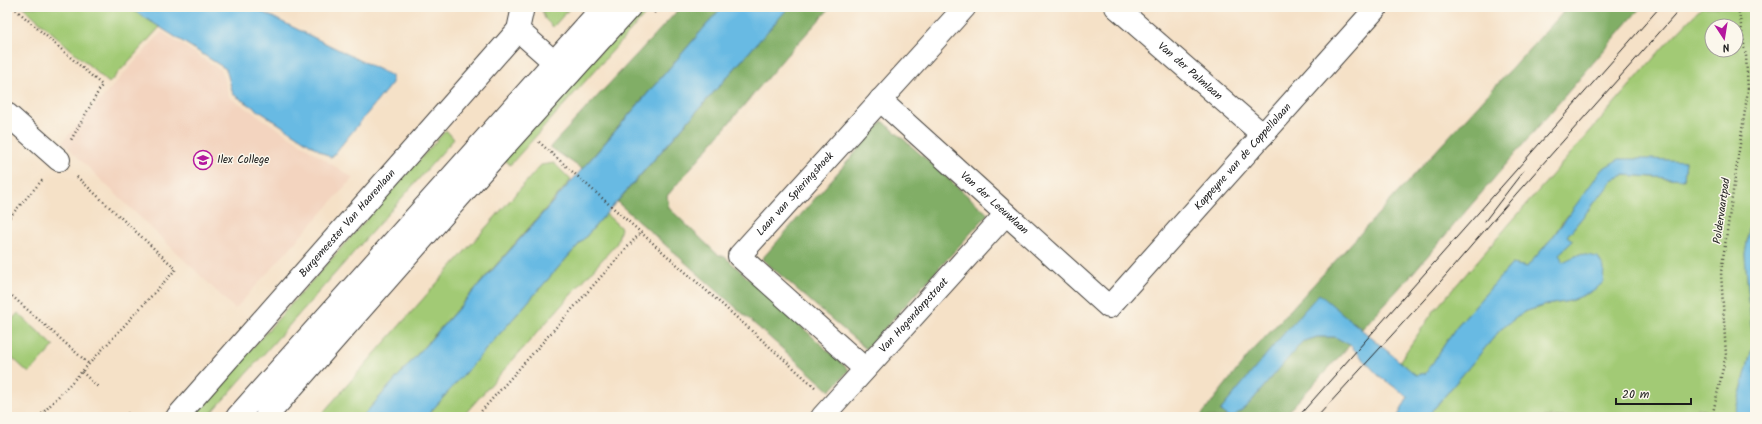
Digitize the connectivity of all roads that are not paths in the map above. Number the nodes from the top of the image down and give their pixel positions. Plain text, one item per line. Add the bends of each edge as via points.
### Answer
1 (523, 7) edge
2 (603, 7) edge
3 (630, 7) edge
4 (965, 7) edge
5 (1116, 7) edge
6 (1377, 7) edge
7 (518, 30) junction
8 (562, 68) junction
9 (880, 100) junction
10 (7, 114) edge
11 (1263, 135) junction
12 (59, 160) road end
13 (1006, 214) junction
14 (1109, 306) joint
15 (865, 369) junction
16 (828, 410) edge
17 (177, 417) edge
18 (237, 417) edge
19 (266, 417) edge

1 - 7 street, Burgemeester Van Haarenlaan
2 - 8 street
3 - 8 street
4 - 9 street, Laan van Spieringshoek
5 - 11 street, Van der Palmlaan
6 - 11 street, Kappeyne van de Coppellolaan
7 - 8 street
7 - 17 street, Burgemeester Van Haarenlaan
8 - 18 street
8 - 19 street
9 - 13 street, Van der Leeuwlaan
9 - 15 street, Laan van Spieringshoek via 739,256
10 - 12 street
11 - 14 street, Kappeyne van de Coppellolaan
13 - 14 street, Van der Leeuwlaan
13 - 15 street, Van Hogendorpstraat
15 - 16 street, Van Hogendorpstraat

